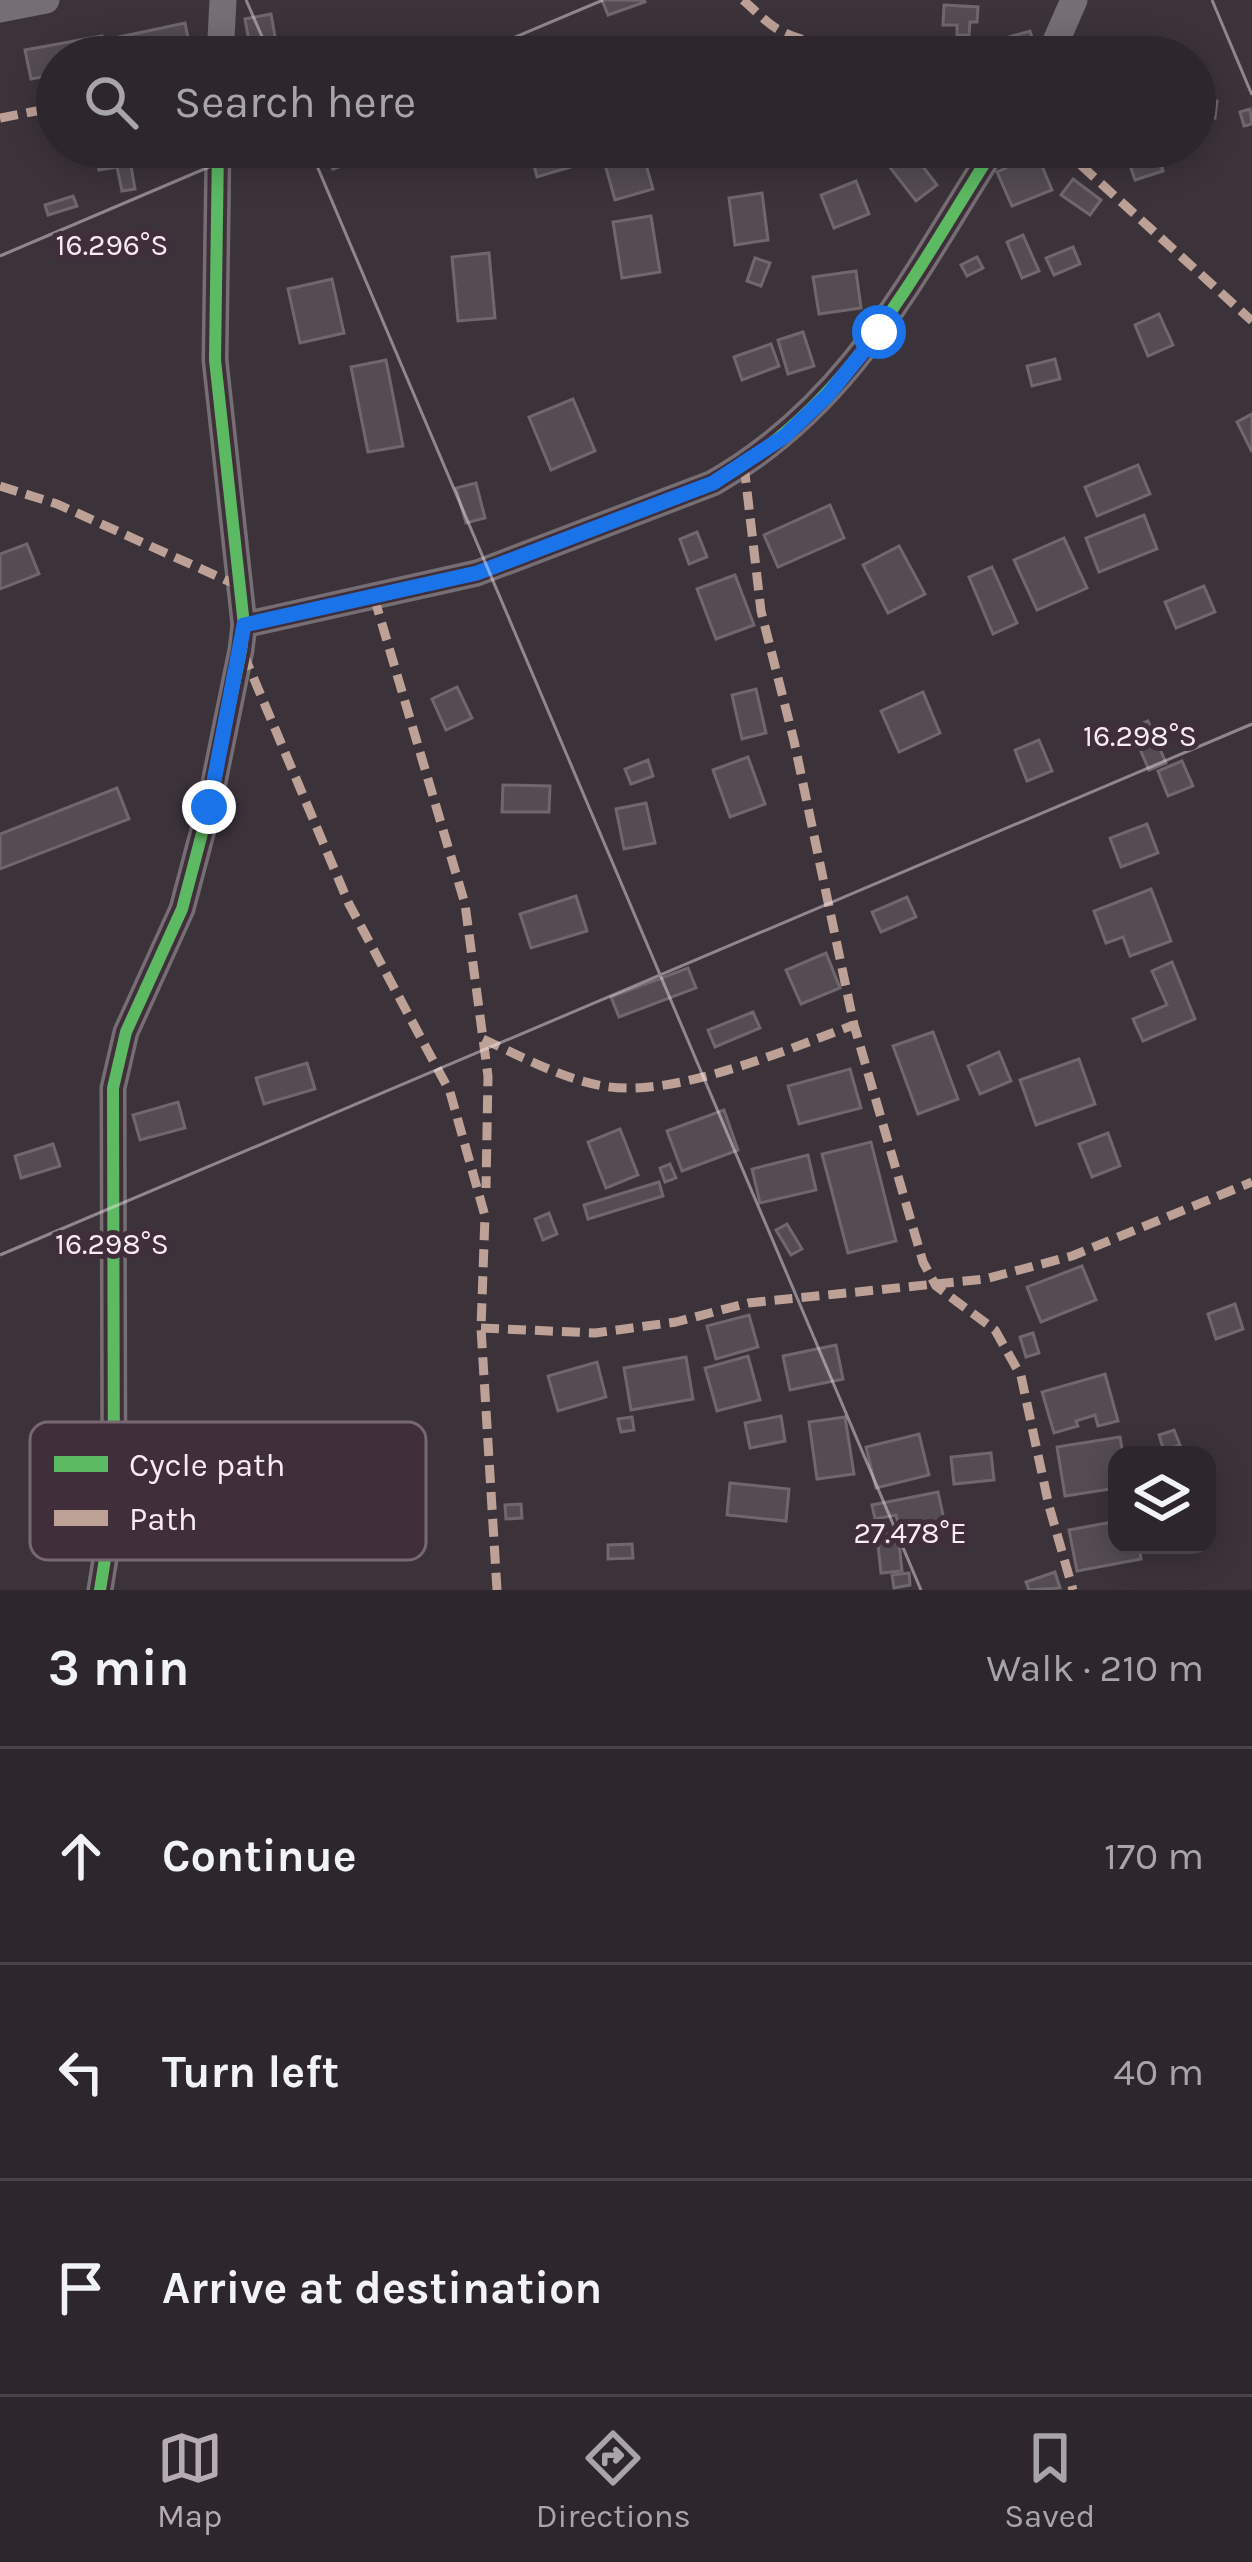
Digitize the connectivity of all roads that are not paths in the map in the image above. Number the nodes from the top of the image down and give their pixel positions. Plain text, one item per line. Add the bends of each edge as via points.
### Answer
1 (46, 0) edge
2 (223, 0) edge
3 (1074, 0) edge
4 (0, 9) edge
5 (221, 36) edge
6 (1058, 36) edge
7 (218, 168) edge
8 (982, 168) edge
9 (244, 625) junction
10 (114, 1422) edge
11 (105, 1560) edge
12 (100, 1590) edge

1 - 4 street
2 - 5 street
3 - 6 street
7 - 9 street via 215,360
8 - 9 street via 879,332 828,395 744,465 477,573
9 - 10 street via 182,909 126,1032 113,1088
11 - 12 street

